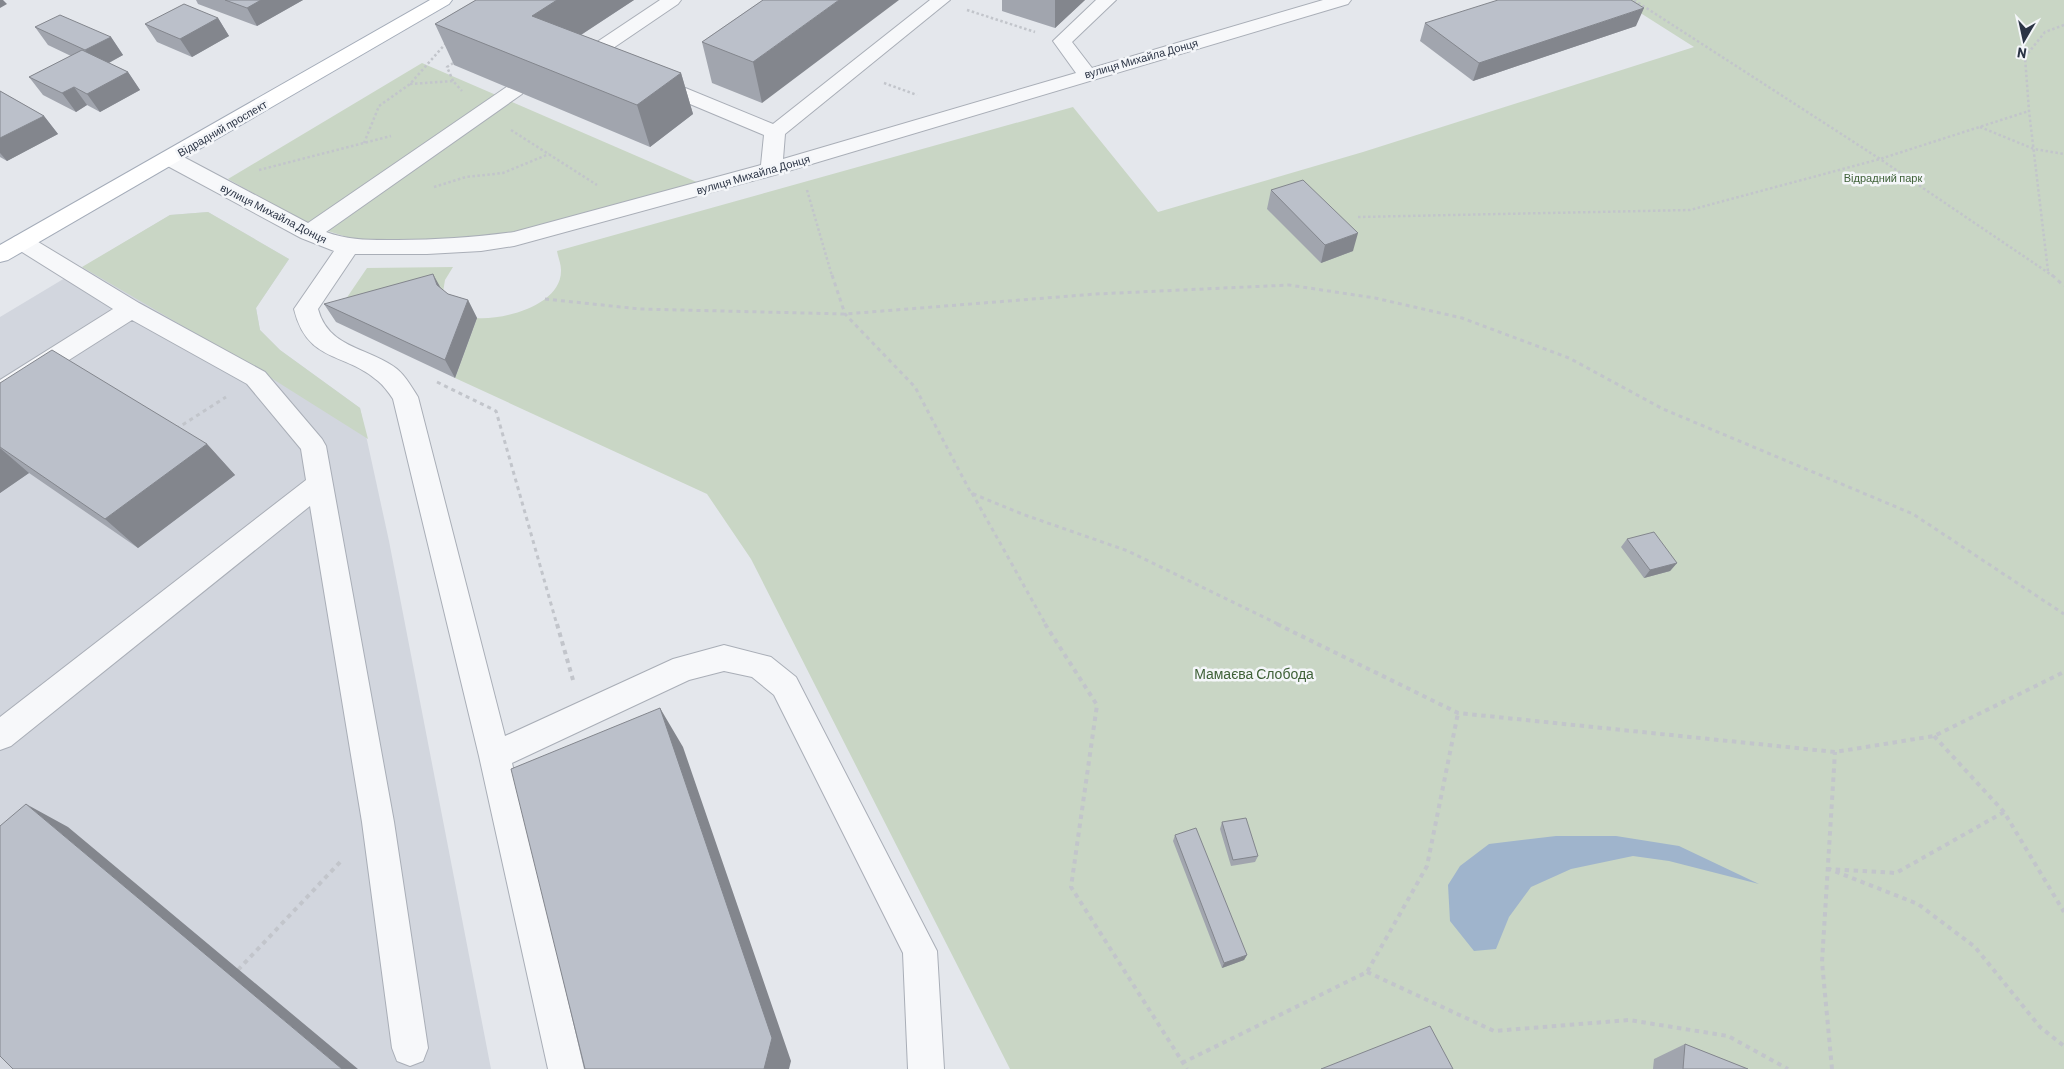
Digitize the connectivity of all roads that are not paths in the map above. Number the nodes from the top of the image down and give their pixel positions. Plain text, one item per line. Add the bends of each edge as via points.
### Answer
1 (443, 0) edge
2 (672, 0) edge
3 (940, 0) edge
4 (1107, 0) edge
5 (1342, 0) edge
6 (559, 62) edge
7 (634, 73) edge
8 (1087, 74) junction
9 (515, 90) edge
10 (775, 132) junction
11 (169, 158) junction
12 (771, 169) junction
13 (309, 233) junction
14 (22, 242) junction
15 (349, 246) junction
16 (0, 255) edge
17 (131, 309) junction
18 (0, 392) edge
19 (320, 483) junction
20 (0, 736) edge
21 (495, 756) junction
22 (410, 1048) dead end
23 (566, 1069) edge
24 (926, 1069) edge

1 - 11 main road, Відрадний проспект
2 - 6 street via 599,59 577,50
3 - 10 street
4 - 8 street via 1062,41
5 - 8 street, вулиця Михайла Донця
7 - 10 street
8 - 12 street, вулиця Михайла Донця
9 - 13 street
10 - 12 street
11 - 13 street, вулиця Михайла Донця
11 - 14 main road, Відрадний проспект
12 - 15 street, вулиця Михайла Донця via 514,239 427,247
13 - 15 street, вулиця Михайла Донця
14 - 16 main road, Відрадний проспект
14 - 17 street
15 - 21 street via 306,309 307,323 319,339 386,374 405,397
17 - 18 street
17 - 19 street via 256,378 313,446
19 - 20 street
19 - 22 street via 378,822
21 - 23 street
21 - 24 street via 684,668 724,658 760,666 785,686 920,951

